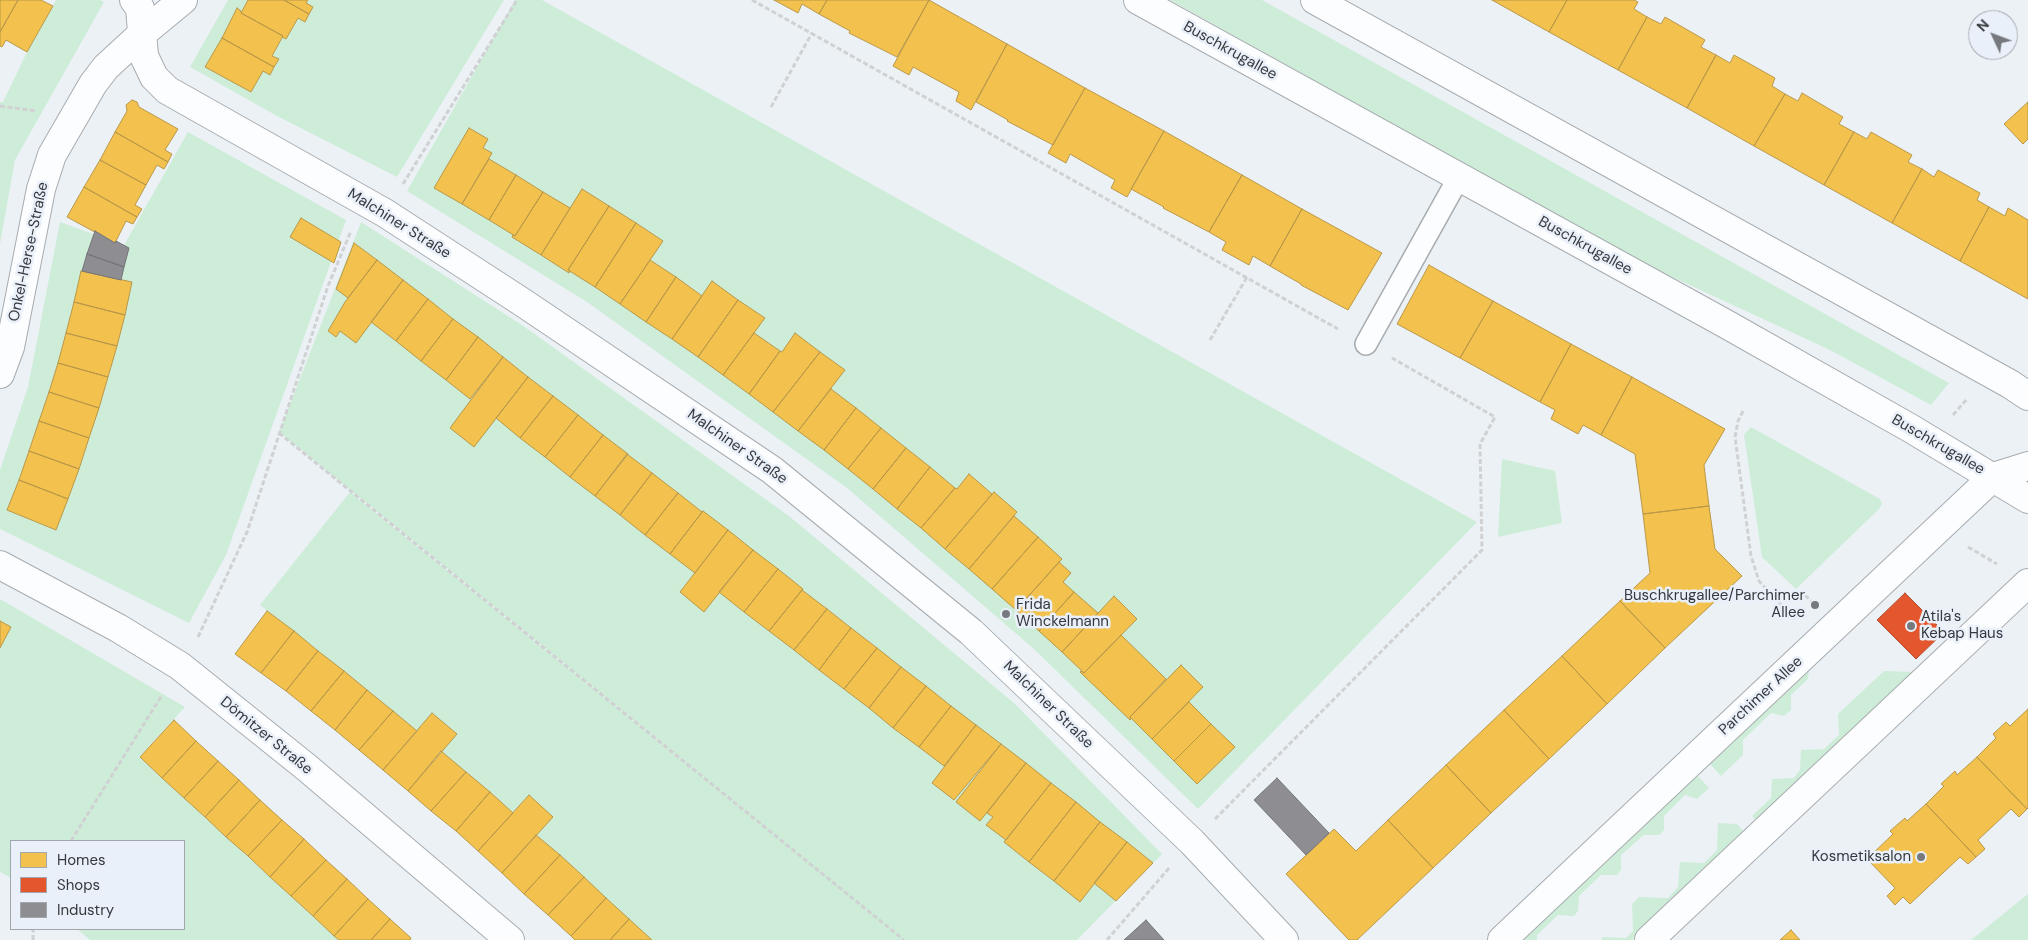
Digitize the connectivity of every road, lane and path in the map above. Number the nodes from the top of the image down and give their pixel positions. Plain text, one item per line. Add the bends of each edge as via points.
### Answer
1 (134, 0) edge
2 (183, 0) edge
3 (517, 0) edge
4 (752, 0) edge
5 (1138, 0) edge
6 (1315, 0) edge
7 (143, 32) junction
8 (812, 34) junction
9 (771, 107) dead end
10 (1459, 177) junction
11 (374, 207) junction
12 (1247, 277) junction
13 (1210, 340) dead end
14 (1366, 344) junction
15 (0, 374) edge
16 (1970, 395) dead end
17 (2028, 396) edge
18 (1743, 411) dead end
19 (1951, 418) dead end
20 (280, 433) junction
21 (2028, 466) edge
22 (1994, 477) junction
23 (2028, 499) edge
24 (1960, 543) dead end
25 (0, 565) edge
26 (2002, 567) dead end
27 (2028, 582) edge
28 (1818, 643) junction
29 (180, 666) junction
30 (72, 840) edge
31 (1192, 842) junction
32 (510, 940) edge
33 (904, 940) edge
34 (1107, 940) edge
35 (1284, 940) edge
36 (1502, 940) edge
37 (1649, 940) edge

1 - 7 street, Malchiner Straße via 140,8
2 - 7 street, Onkel-Herse-Straße
3 - 11 path
4 - 8 path
5 - 10 street, Buschkrugallee
6 - 17 street
7 - 11 street, Malchiner Straße via 144,56 154,77 167,90
7 - 15 street, Onkel-Herse-Straße via 106,67 52,155 41,188 10,347
8 - 9 path
8 - 12 path
10 - 14 lane
10 - 22 street, Buschkrugallee
11 - 20 path via 328,286
11 - 31 street, Malchiner Straße via 530,307 772,470 971,632
12 - 13 path
12 - 14 path
14 - 31 path via 1495,417 1480,444 1482,550
16 - 19 path
18 - 28 path via 1735,437 1751,556 1759,581
20 - 29 path via 243,540 199,636
20 - 33 path
21 - 22 street, Parchimer Allee
22 - 23 street, Buschkrugallee
22 - 28 street, Parchimer Allee
24 - 26 path
25 - 29 street, Dömitzer Straße via 118,628
27 - 37 street
28 - 36 street, Parchimer Allee
29 - 30 path
29 - 32 street, Dömitzer Straße via 306,767
31 - 34 path
31 - 35 street, Malchiner Straße

